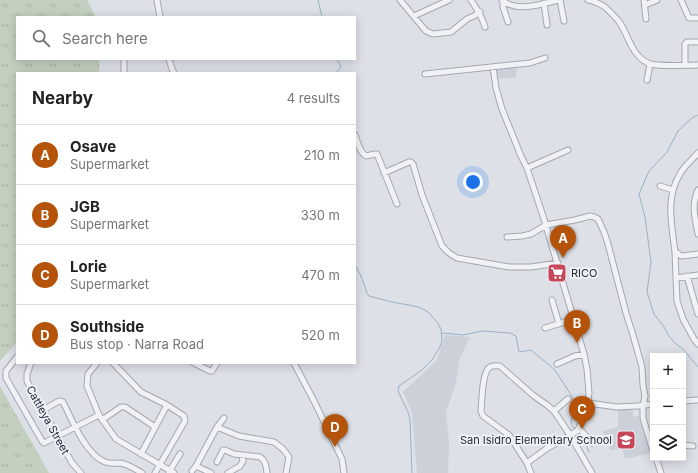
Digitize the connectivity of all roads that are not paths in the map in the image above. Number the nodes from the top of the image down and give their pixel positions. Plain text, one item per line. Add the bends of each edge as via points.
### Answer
1 (157, 0) edge
2 (400, 0) edge
3 (449, 0) edge
4 (471, 0) edge
5 (560, 0) edge
6 (588, 0) edge
7 (657, 0) edge
8 (681, 0) edge
9 (502, 1) edge
10 (545, 2) edge
11 (602, 2) edge
12 (644, 2) edge
13 (480, 12) junction
14 (160, 16) edge
15 (414, 16) junction
16 (698, 18) edge
17 (646, 19) dead end
18 (564, 21) dead end
19 (508, 22) dead end
20 (547, 24) dead end
21 (485, 27) dead end
22 (698, 42) edge
23 (544, 58) dead end
24 (124, 60) edge
25 (169, 60) edge
26 (650, 64) junction
27 (684, 65) junction
28 (698, 65) edge
29 (493, 67) junction
30 (124, 72) edge
31 (173, 72) edge
32 (425, 74) dead end
33 (647, 80) dead end
34 (356, 138) edge
35 (568, 150) dead end
36 (698, 153) edge
37 (526, 168) junction
38 (384, 173) junction
39 (660, 186) dead end
40 (673, 190) junction
41 (698, 190) edge
42 (397, 204) dead end
43 (546, 225) junction
44 (698, 234) edge
45 (507, 237) dead end
46 (675, 252) junction
47 (698, 254) edge
48 (558, 263) junction
49 (687, 276) junction
50 (698, 276) edge
51 (676, 278) junction
52 (552, 300) dead end
53 (698, 314) edge
54 (574, 319) junction
55 (559, 324) junction
56 (546, 328) dead end
57 (698, 344) edge
58 (584, 354) junction
59 (16, 358) edge
60 (31, 364) edge
61 (96, 364) edge
62 (114, 364) edge
63 (196, 364) edge
64 (216, 364) edge
65 (295, 364) edge
66 (557, 364) dead end
67 (568, 399) dead end
68 (686, 400) edge
69 (697, 400) edge
70 (588, 402) junction
71 (167, 405) junction
72 (650, 405) edge
73 (643, 406) junction
74 (43, 410) junction
75 (554, 412) junction
76 (100, 417) junction
77 (224, 418) dead end
78 (76, 427) junction
79 (155, 427) junction
80 (218, 427) junction
81 (577, 430) junction
82 (570, 435) junction
83 (56, 436) junction
84 (650, 441) edge
85 (592, 443) dead end
86 (686, 445) edge
87 (693, 446) dead end
88 (141, 454) junction
89 (180, 454) dead end
90 (242, 455) junction
91 (657, 461) edge
92 (217, 462) dead end
93 (527, 464) junction
94 (160, 465) junction
95 (196, 466) junction
96 (192, 471) dead end
97 (171, 472) edge
98 (80, 473) edge
99 (142, 473) edge
100 (155, 473) edge
101 (211, 473) edge
102 (228, 473) edge
103 (267, 473) edge
104 (286, 473) edge
105 (344, 473) edge
106 (531, 473) edge
107 (592, 473) edge
108 (661, 473) edge

1 - 14 street
2 - 15 street
3 - 15 street
4 - 13 street
5 - 10 street
5 - 18 street
6 - 11 street
7 - 12 street
8 - 16 street via 689,18
9 - 10 street via 521,7
9 - 19 street
10 - 20 street
11 - 26 street via 620,22 634,50
12 - 17 street
13 - 15 street via 450,32 433,34 426,31
13 - 21 street
22 - 27 street via 686,42
23 - 29 street via 530,63
24 - 30 street
25 - 31 street
26 - 27 street
26 - 33 street
27 - 28 street
29 - 32 street
29 - 37 street via 502,109
34 - 38 street via 363,154 377,154
35 - 37 street
36 - 40 street via 684,168
37 - 43 street
38 - 42 street
38 - 48 street via 412,162 442,246 457,258 509,267
39 - 40 street
40 - 46 street via 670,214
41 - 44 street via 693,207
43 - 45 street via 531,234
43 - 48 street
43 - 73 street via 590,216 594,216 602,225 642,367 645,396
46 - 47 street via 682,256
46 - 51 street
48 - 54 street
49 - 50 street
49 - 51 street
49 - 53 street
51 - 57 street via 677,301 683,319
52 - 55 street
54 - 55 street
54 - 58 street
55 - 56 street
58 - 66 street
58 - 70 street via 589,380
59 - 83 street via 6,371 6,378 42,441 47,442
60 - 74 street, Cattleya Street via 27,381
61 - 76 street via 88,374 87,386
62 - 71 street via 141,392
63 - 64 street via 212,371
65 - 105 street via 342,459
67 - 75 street
68 - 69 street
70 - 73 street via 617,407
70 - 81 street
71 - 79 street
71 - 94 street via 184,416 185,421
72 - 73 street
73 - 84 street via 643,418
74 - 78 street via 59,401 63,402
74 - 83 street, Cattleya Street
75 - 82 street
75 - 93 street via 500,366 491,366 486,370 481,413 509,435
76 - 78 street
76 - 79 street via 123,406
76 - 88 street via 116,439
77 - 80 street
78 - 83 street
78 - 99 street via 87,447 103,462 120,463
79 - 88 street
80 - 95 street
80 - 104 street via 238,436 274,442 289,457
81 - 82 street
81 - 85 street
82 - 93 street
82 - 107 street
83 - 98 street, Cattleya Street
86 - 87 street
88 - 94 street
89 - 97 street
90 - 92 street via 223,450
90 - 102 street via 243,462 240,466
90 - 103 street via 264,459
91 - 108 street
93 - 106 street
94 - 97 street
94 - 100 street
95 - 96 street
95 - 101 street

